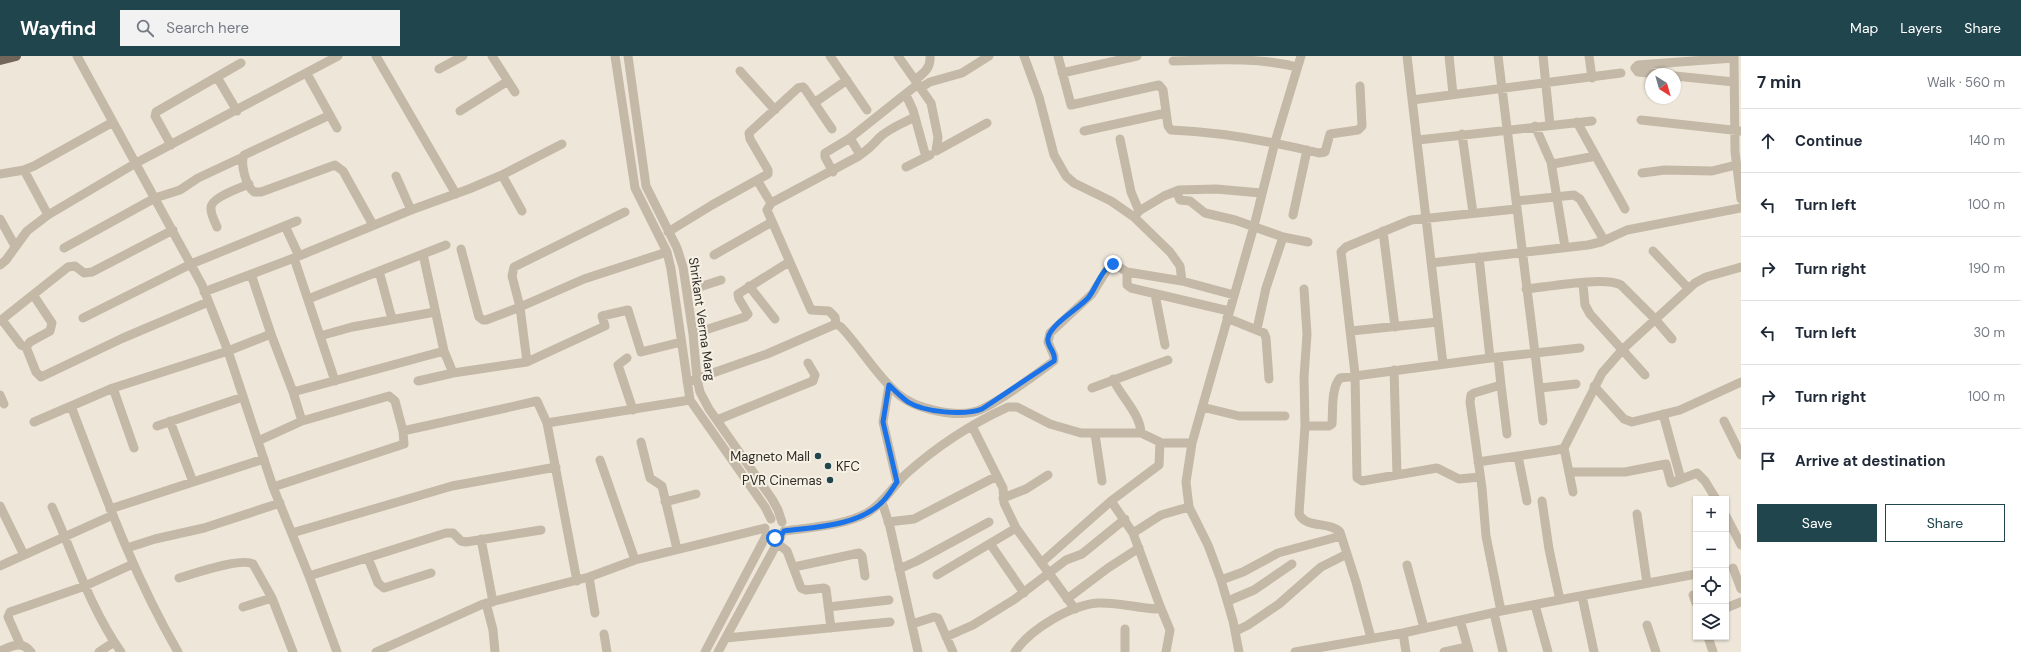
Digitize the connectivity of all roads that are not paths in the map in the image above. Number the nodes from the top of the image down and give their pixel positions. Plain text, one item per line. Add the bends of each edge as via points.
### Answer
1 (16, 56) edge
2 (77, 56) edge
3 (338, 56) edge
4 (376, 56) edge
5 (463, 56) edge
6 (492, 56) edge
7 (615, 56) edge
8 (628, 56) edge
9 (830, 56) edge
10 (898, 56) edge
11 (930, 56) edge
12 (989, 56) edge
13 (1024, 56) edge
14 (1058, 56) edge
15 (1137, 56) edge
16 (1301, 56) edge
17 (1407, 56) edge
18 (1449, 56) edge
19 (1498, 56) edge
20 (1543, 56) edge
21 (1589, 56) edge
22 (1734, 57) edge
23 (1109, 59) edge
24 (0, 60) edge
25 (1173, 61) dead end
26 (241, 62) dead end
27 (1297, 67) junction
28 (439, 68) dead end
29 (740, 71) dead end
30 (1062, 73) junction
31 (1621, 73) dead end
32 (1645, 73) edge
33 (307, 74) junction
34 (217, 77) junction
35 (1681, 77) edge
36 (1592, 78) junction
37 (847, 80) junction
38 (508, 81) junction
39 (1734, 82) junction
40 (1546, 83) junction
41 (917, 84) junction
42 (1360, 86) dead end
43 (1502, 88) junction
44 (515, 92) dead end
45 (1453, 94) junction
46 (906, 95) junction
47 (1412, 100) junction
48 (814, 103) junction
49 (775, 110) junction
50 (867, 110) dead end
51 (237, 111) junction
52 (460, 111) dead end
53 (1166, 113) junction
54 (330, 115) junction
55 (915, 117) junction
56 (1641, 120) dead end
57 (1592, 121) dead end
58 (113, 122) junction
59 (1577, 122) junction
60 (987, 123) dead end
61 (1550, 125) junction
62 (1535, 126) junction
63 (337, 128) dead end
64 (832, 129) dead end
65 (1506, 129) junction
66 (1084, 131) dead end
67 (1738, 131) edge
68 (1462, 134) junction
69 (850, 138) junction
70 (1120, 139) dead end
71 (1418, 140) junction
72 (1275, 142) junction
73 (562, 144) dead end
74 (171, 145) junction
75 (1307, 150) junction
76 (936, 151) junction
77 (860, 155) junction
78 (1596, 156) junction
79 (243, 157) junction
80 (926, 157) junction
81 (1551, 162) junction
82 (136, 163) junction
83 (1736, 165) junction
84 (906, 167) dead end
85 (24, 170) junction
86 (833, 172) junction
87 (1642, 173) dead end
88 (0, 174) edge
89 (502, 175) junction
90 (396, 176) dead end
91 (757, 180) junction
92 (1740, 183) edge
93 (249, 184) junction
94 (1176, 191) junction
95 (1261, 193) junction
96 (456, 194) junction
97 (1558, 195) junction
98 (156, 198) junction
99 (1741, 199) edge
100 (771, 203) junction
101 (1516, 205) junction
102 (1741, 208) edge
103 (1625, 209) dead end
104 (412, 210) junction
105 (522, 211) dead end
106 (625, 212) dead end
107 (1473, 213) junction
108 (1136, 214) junction
109 (48, 215) junction
110 (1293, 215) dead end
111 (1427, 218) junction
112 (0, 221) edge
113 (297, 221) dead end
114 (772, 222) junction
115 (286, 226) junction
116 (373, 226) junction
117 (1254, 226) junction
118 (217, 227) dead end
119 (172, 230) junction
120 (1383, 231) junction
121 (668, 232) junction
122 (1283, 237) junction
123 (1604, 240) junction
124 (1308, 242) dead end
125 (446, 245) dead end
126 (15, 246) junction
127 (1565, 247) junction
128 (64, 248) dead end
129 (461, 249) dead end
130 (1654, 251) dead end
131 (667, 252) junction
132 (1521, 252) junction
133 (423, 254) junction
134 (714, 255) dead end
135 (296, 257) junction
136 (1478, 257) junction
137 (789, 262) junction
138 (1431, 263) junction
139 (191, 264) junction
140 (0, 265) edge
141 (1741, 267) edge
142 (379, 271) junction
143 (1127, 272) junction
144 (251, 274) junction
145 (721, 280) dead end
146 (1182, 281) junction
147 (1583, 284) junction
148 (749, 286) junction
149 (1688, 288) junction
150 (1304, 289) dead end
151 (1526, 289) junction
152 (687, 291) junction
153 (204, 292) junction
154 (1155, 294) junction
155 (1234, 294) junction
156 (34, 296) junction
157 (308, 299) junction
158 (208, 302) junction
159 (520, 307) junction
160 (435, 312) junction
161 (1228, 314) junction
162 (83, 318) dead end
163 (392, 319) junction
164 (775, 319) dead end
165 (1655, 319) junction
166 (1, 321) edge
167 (1438, 322) junction
168 (836, 324) junction
169 (1395, 327) junction
170 (1257, 329) junction
171 (1351, 331) junction
172 (271, 334) junction
173 (693, 334) junction
174 (320, 336) junction
175 (1672, 339) dead end
176 (681, 342) junction
177 (1165, 345) dead end
178 (26, 347) junction
179 (1580, 348) dead end
180 (1623, 350) junction
181 (228, 351) junction
182 (444, 351) junction
183 (1535, 353) junction
184 (627, 358) dead end
185 (1494, 358) junction
186 (1168, 360) dead end
187 (527, 362) junction
188 (808, 362) dead end
189 (1443, 364) junction
190 (1394, 370) junction
191 (453, 373) junction
192 (1355, 374) junction
193 (1645, 375) dead end
194 (696, 379) junction
195 (1269, 379) dead end
196 (1113, 380) junction
197 (335, 381) junction
198 (418, 381) dead end
199 (687, 382) junction
200 (1741, 382) edge
201 (1576, 384) dead end
202 (889, 385) junction
203 (1501, 385) junction
204 (1594, 386) junction
205 (113, 388) junction
206 (1092, 388) dead end
207 (1540, 388) junction
208 (293, 392) junction
209 (0, 395) edge
210 (243, 397) junction
211 (690, 400) junction
212 (4, 404) dead end
213 (71, 406) junction
214 (1202, 407) junction
215 (633, 410) junction
216 (1663, 414) junction
217 (1285, 416) dead end
218 (717, 420) junction
219 (170, 421) junction
220 (302, 421) junction
221 (1543, 421) dead end
222 (1724, 421) dead end
223 (34, 422) dead end
224 (547, 423) junction
225 (157, 426) dead end
226 (972, 426) junction
227 (1305, 426) junction
228 (403, 431) junction
229 (1141, 433) junction
230 (1095, 434) junction
231 (1508, 434) dead end
232 (258, 441) junction
233 (641, 442) dead end
234 (1160, 442) junction
235 (1192, 443) junction
236 (134, 448) dead end
237 (1564, 448) junction
238 (1741, 455) edge
239 (1518, 456) junction
240 (264, 459) junction
241 (600, 460) dead end
242 (1478, 462) junction
243 (556, 467) junction
244 (1570, 472) junction
245 (1048, 475) dead end
246 (1397, 475) junction
247 (997, 476) junction
248 (1480, 476) junction
249 (1681, 479) junction
250 (1102, 481) dead end
251 (193, 482) junction
252 (897, 482) junction
253 (273, 487) junction
254 (1573, 492) dead end
255 (696, 494) dead end
256 (1714, 496) edge
257 (1003, 498) junction
258 (1111, 501) junction
259 (1526, 501) dead end
260 (1542, 501) dead end
261 (665, 502) junction
262 (882, 502) junction
263 (280, 503) junction
264 (0, 506) edge
265 (52, 507) dead end
266 (1189, 507) junction
267 (111, 512) junction
268 (1637, 514) dead end
269 (1125, 519) junction
270 (771, 520) junction
271 (888, 522) junction
272 (989, 522) dead end
273 (1729, 522) edge
274 (1016, 528) junction
275 (541, 530) dead end
276 (766, 531) junction
277 (292, 533) junction
278 (781, 533) junction
279 (1133, 533) junction
280 (1341, 536) junction
281 (65, 537) junction
282 (481, 540) junction
283 (991, 545) junction
284 (1741, 545) edge
285 (127, 548) junction
286 (1139, 548) junction
287 (677, 550) junction
288 (1347, 554) junction
289 (24, 555) junction
290 (368, 558) junction
291 (635, 560) junction
292 (1041, 563) junction
293 (133, 564) junction
294 (1292, 564) dead end
295 (1407, 565) dead end
296 (0, 566) edge
297 (794, 567) junction
298 (1733, 568) edge
299 (899, 569) junction
300 (431, 573) dead end
301 (1048, 574) junction
302 (937, 575) dead end
303 (1693, 575) edge
304 (310, 576) junction
305 (866, 576) dead end
306 (589, 577) junction
307 (179, 578) dead end
308 (1221, 580) junction
309 (576, 581) junction
310 (1648, 583) junction
311 (85, 586) junction
312 (1741, 589) edge
313 (1024, 593) junction
314 (1582, 596) junction
315 (272, 598) junction
316 (1067, 599) junction
317 (889, 600) dead end
318 (1560, 600) junction
319 (1228, 601) junction
320 (1741, 602) edge
321 (489, 603) junction
322 (1535, 605) junction
323 (1160, 606) junction
324 (243, 607) dead end
325 (828, 607) junction
326 (1729, 607) edge
327 (1075, 609) junction
328 (1498, 612) junction
329 (596, 613) dead end
330 (1460, 620) junction
331 (890, 622) dead end
332 (912, 624) junction
333 (1647, 625) dead end
334 (831, 628) junction
335 (1424, 628) junction
336 (1125, 630) dead end
337 (1236, 631) junction
338 (1403, 633) junction
339 (604, 634) dead end
340 (726, 638) junction
341 (946, 638) junction
342 (1371, 638) junction
343 (1709, 640) edge
344 (114, 642) junction
345 (20, 644) junction
346 (1468, 649) edge
347 (0, 651) edge
348 (1712, 651) edge
349 (31, 652) edge
350 (99, 652) edge
351 (120, 652) edge
352 (178, 652) edge
353 (293, 652) edge
354 (337, 652) edge
355 (376, 652) edge
356 (495, 652) edge
357 (607, 652) edge
358 (705, 652) edge
359 (718, 652) edge
360 (918, 652) edge
361 (953, 652) edge
362 (1015, 652) edge
363 (1126, 652) edge
364 (1166, 652) edge
365 (1239, 652) edge
366 (1295, 652) edge
367 (1406, 652) edge
368 (1444, 652) edge
369 (1503, 652) edge
370 (1548, 652) edge
371 (1594, 652) edge
372 (1656, 652) edge

1 - 24 main road
2 - 58 street
3 - 33 street
4 - 96 street
5 - 28 street
6 - 38 street
7 - 131 street, Shrikant Verma Marg via 635,188
8 - 121 street, Shrikant Verma Marg via 646,186
9 - 37 street
10 - 41 street
11 - 41 street via 930,64
12 - 41 street via 962,73
13 - 108 street via 1039,97 1054,155 1066,176 1074,183
14 - 30 street
15 - 23 street
16 - 27 street
17 - 47 street
18 - 45 street
19 - 43 street
20 - 40 street
21 - 36 street
22 - 32 street via 1638,65 1635,68 1638,72
22 - 39 street
23 - 30 street
25 - 27 street via 1244,61
26 - 34 street
27 - 72 street
29 - 49 street
30 - 53 street via 1071,105 1159,85 1163,90
31 - 36 street
33 - 51 street
33 - 54 street
34 - 51 street
34 - 74 street via 156,112 155,116
35 - 39 street
36 - 40 street
37 - 48 street
37 - 50 street
38 - 44 street
38 - 52 street
39 - 67 street
40 - 43 street
40 - 61 street
41 - 46 street
41 - 76 street via 931,104 938,137
42 - 75 street via 1363,123 1360,128 1330,134 1326,150 1322,154
43 - 45 street
43 - 65 street
45 - 47 street
46 - 55 street
46 - 69 street
47 - 71 street
48 - 49 street via 800,86
48 - 64 street
49 - 91 street via 748,136 769,172
51 - 74 street
53 - 66 street
53 - 72 street via 1171,130 1216,133
54 - 63 street
54 - 79 street via 251,150
55 - 77 street via 893,128
55 - 80 street
56 - 67 street
57 - 59 street
58 - 82 street
58 - 85 street
59 - 61 street
59 - 78 street
60 - 76 street
61 - 62 street
62 - 65 street
62 - 81 street
65 - 68 street
65 - 101 street
67 - 83 street
68 - 71 street
68 - 107 street
69 - 77 street
69 - 86 street via 824,155
70 - 108 street
71 - 111 street
72 - 75 street
72 - 95 street
73 - 89 street
74 - 82 street
75 - 110 street
76 - 80 street
77 - 86 street
78 - 81 street via 1556,164
78 - 103 street
79 - 93 street
79 - 98 street via 198,178 180,190
80 - 84 street
81 - 97 street
82 - 98 street
82 - 109 street
83 - 87 street via 1712,171 1665,170
83 - 92 street
85 - 88 street
85 - 109 street
86 - 100 street
89 - 96 street
89 - 105 street
90 - 104 street
91 - 100 street
91 - 121 street
92 - 99 street
93 - 116 street via 254,192 261,192 335,165 343,171
93 - 118 street via 212,202 210,209
94 - 95 street via 1194,189
94 - 108 street
94 - 117 street via 1180,200 1190,201 1205,213
95 - 117 street
96 - 104 street
97 - 101 street
97 - 123 street via 1577,196
97 - 127 street
98 - 119 street
98 - 128 street
100 - 114 street via 767,210
101 - 107 street
101 - 132 street
102 - 123 street via 1627,230
104 - 116 street
106 - 159 street via 514,267 512,276
107 - 111 street
108 - 146 street via 1180,266
109 - 126 street via 27,231
111 - 120 street via 1411,220
111 - 138 street
112 - 126 street
113 - 115 street
114 - 134 street
114 - 137 street
115 - 135 street
115 - 139 street
116 - 135 street
117 - 122 street
117 - 155 street
119 - 139 street
119 - 156 street via 92,272 84,273 75,266 68,267
120 - 169 street
120 - 171 street via 1346,247 1341,252
121 - 152 street, Shrikant Verma Marg via 681,259
122 - 124 street
122 - 170 street via 1266,288
123 - 127 street via 1595,244
125 - 133 street
126 - 140 street
127 - 132 street
129 - 159 street via 481,320
130 - 149 street
131 - 159 street via 584,279
131 - 176 street, Shrikant Verma Marg
132 - 136 street
132 - 151 street
133 - 142 street
133 - 160 street
135 - 144 street
135 - 157 street
136 - 138 street
136 - 185 street
137 - 148 street
137 - 168 street via 811,310 829,311 835,317
138 - 167 street
139 - 153 street
139 - 162 street
141 - 149 street via 1706,277
142 - 157 street
142 - 163 street
143 - 146 street
143 - 154 street via 1128,287
143 - 202 street via 1116,265 1110,265 1092,294 1050,333 1048,342 1054,361 982,409 969,412 926,408 909,402
144 - 153 street
144 - 172 street
145 - 152 street
146 - 155 street
147 - 151 street
147 - 165 street via 1616,282
147 - 180 street via 1585,305 1590,314
148 - 164 street
148 - 173 street via 738,296 747,311 747,316
149 - 165 street
150 - 227 street via 1307,334 1304,377
151 - 183 street
152 - 173 street, Shrikant Verma Marg
153 - 158 street
154 - 161 street
154 - 177 street
155 - 161 street
156 - 166 street
156 - 178 street via 53,326 50,331
157 - 174 street
158 - 178 street via 123,338 44,376 39,376 36,372
158 - 181 street
159 - 187 street
160 - 163 street
160 - 182 street
161 - 170 street
161 - 214 street
163 - 174 street
165 - 175 street
165 - 180 street
166 - 178 street via 21,345
167 - 169 street
167 - 189 street
168 - 194 street via 767,354
168 - 202 street via 843,329
169 - 171 street
170 - 195 street via 1264,333 1266,338
171 - 192 street
172 - 181 street
172 - 208 street
173 - 194 street, Shrikant Verma Marg
174 - 197 street
176 - 187 street via 641,352 628,310 602,316 605,326
176 - 199 street, Shrikant Verma Marg
179 - 183 street
180 - 193 street
180 - 204 street
181 - 205 street
181 - 210 street
182 - 191 street
182 - 197 street
183 - 185 street
183 - 207 street
184 - 215 street via 618,365
185 - 189 street
185 - 203 street
186 - 196 street
187 - 191 street
188 - 218 street via 815,375 813,381
189 - 190 street
190 - 192 street
190 - 246 street
191 - 198 street
192 - 227 street via 1337,381 1332,424
192 - 246 street via 1357,478 1362,481
194 - 199 street
194 - 218 street, Shrikant Verma Marg via 703,400
196 - 206 street
196 - 229 street via 1137,417
197 - 208 street
199 - 211 street, Shrikant Verma Marg
200 - 216 street via 1688,407
201 - 207 street
202 - 252 street via 883,422
203 - 231 street
203 - 242 street via 1474,393 1470,398
204 - 216 street via 1628,421
204 - 237 street
205 - 213 street
205 - 236 street
207 - 221 street
208 - 220 street
209 - 212 street
210 - 219 street
210 - 232 street
211 - 215 street
211 - 270 street, Shrikant Verma Marg via 765,506
213 - 223 street
213 - 267 street
214 - 217 street via 1239,416
214 - 235 street
215 - 224 street
216 - 249 street
218 - 278 street, Shrikant Verma Marg via 772,499 778,510
219 - 225 street
219 - 251 street
220 - 228 street via 389,396 395,401
220 - 232 street
222 - 238 street
224 - 228 street via 537,401
224 - 243 street
226 - 230 street via 1013,406 1067,430
226 - 247 street
226 - 252 street via 932,452
227 - 280 street via 1299,514 1301,518 1315,524 1335,528
228 - 253 street via 404,444
229 - 230 street
229 - 234 street
230 - 250 street
232 - 240 street
233 - 261 street via 650,478 662,486
234 - 235 street
234 - 258 street via 1159,465
235 - 266 street via 1186,482
237 - 239 street
237 - 244 street
239 - 242 street
239 - 259 street
240 - 251 street
240 - 253 street
241 - 291 street
242 - 248 street
243 - 277 street via 452,486
243 - 309 street
244 - 249 street via 1625,472 1666,464 1671,483
244 - 254 street
245 - 257 street via 1026,489
246 - 248 street via 1437,468 1459,479
247 - 257 street via 1003,488
247 - 271 street via 914,519
248 - 328 street
249 - 256 street via 1697,473
251 - 267 street
252 - 262 street
253 - 263 street
255 - 261 street
257 - 274 street
258 - 269 street
258 - 292 street
260 - 318 street
261 - 287 street
262 - 271 street
262 - 278 street via 866,514 852,519
263 - 277 street
263 - 285 street via 204,528
264 - 289 street
265 - 281 street
266 - 279 street via 1161,516
266 - 308 street via 1208,545
267 - 281 street
267 - 285 street
268 - 310 street
269 - 279 street
269 - 301 street via 1082,554 1066,560
270 - 276 street via 767,523
270 - 278 street via 777,519
271 - 299 street
272 - 299 street
273 - 284 street
274 - 283 street
274 - 292 street
275 - 282 street
276 - 278 street via 775,538
276 - 287 street
276 - 358 street
277 - 304 street
278 - 297 street
278 - 340 street
279 - 286 street
280 - 288 street
280 - 308 street via 1278,553 1243,572
281 - 289 street
281 - 311 street
282 - 290 street via 463,542 451,532
282 - 321 street
283 - 302 street
283 - 313 street
285 - 293 street
286 - 316 street
286 - 323 street
287 - 291 street
288 - 337 street via 1321,567 1273,609
288 - 342 street
289 - 296 street
290 - 300 street via 378,583 384,588
290 - 304 street
291 - 306 street
292 - 301 street
293 - 311 street
293 - 352 street
294 - 319 street via 1254,590
295 - 335 street
297 - 305 street via 858,553 862,556
297 - 325 street via 803,590 826,589
298 - 312 street
299 - 332 street
301 - 313 street
301 - 316 street
303 - 310 street
304 - 354 street
306 - 309 street
306 - 329 street
307 - 315 street via 217,567 251,562 257,568
308 - 319 street
309 - 321 street
310 - 314 street
311 - 344 street
311 - 345 street via 10,612 8,617
313 - 341 street via 994,613
314 - 318 street
314 - 371 street
315 - 324 street
315 - 353 street
316 - 327 street
317 - 325 street
318 - 322 street
319 - 337 street
320 - 326 street
321 - 355 street
321 - 356 street
322 - 328 street
322 - 370 street
323 - 327 street via 1156,608 1099,603
323 - 364 street via 1170,630
325 - 334 street
327 - 362 street via 1043,625 1025,639
328 - 330 street
328 - 369 street
330 - 335 street
330 - 346 street
331 - 334 street
332 - 341 street via 936,617
332 - 360 street
333 - 372 street
334 - 340 street
335 - 338 street
336 - 363 street
337 - 365 street
338 - 342 street
338 - 367 street
339 - 357 street
340 - 359 street
341 - 361 street
342 - 366 street
343 - 348 street
344 - 350 street
344 - 351 street
345 - 347 street
345 - 349 street
346 - 368 street

